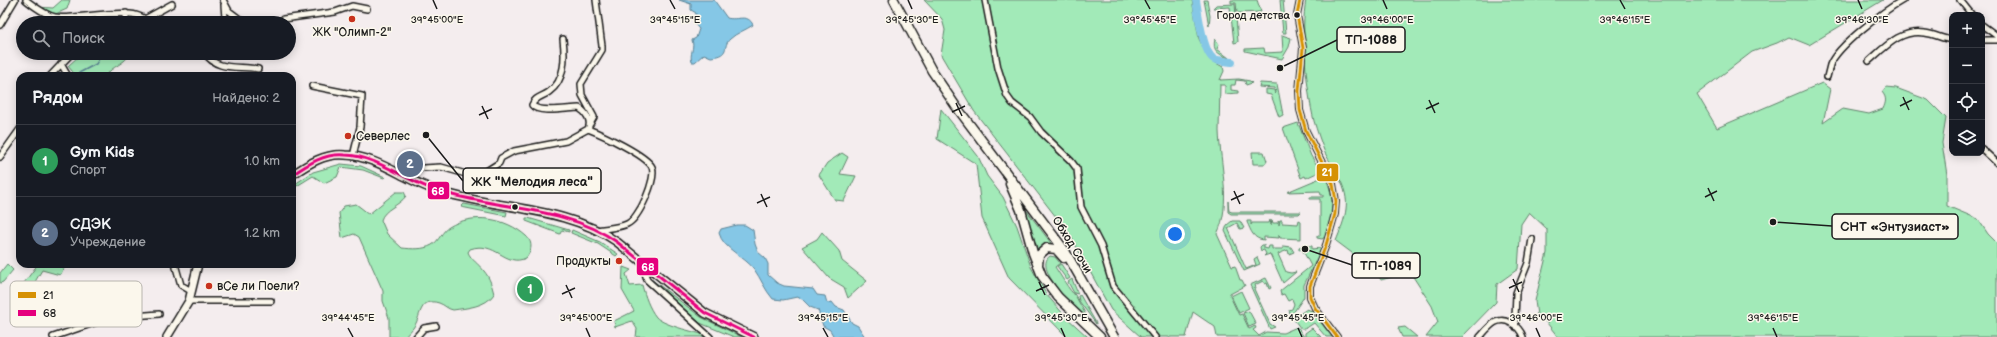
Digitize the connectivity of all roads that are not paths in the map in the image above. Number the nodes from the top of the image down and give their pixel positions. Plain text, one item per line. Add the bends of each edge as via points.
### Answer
1 (15, 0) edge
2 (26, 0) edge
3 (596, 0) edge
4 (894, 0) edge
5 (985, 0) edge
6 (1300, 0) edge
7 (1903, 0) edge
8 (1960, 0) edge
9 (223, 2) edge
10 (172, 4) dead end
11 (367, 9) dead end
12 (1970, 12) edge
13 (126, 13) joint
14 (54, 16) edge
15 (74, 16) edge
16 (134, 16) edge
17 (154, 16) edge
18 (226, 16) edge
19 (234, 16) edge
20 (296, 17) edge
21 (0, 24) edge
22 (1985, 26) edge
23 (1997, 36) edge
24 (562, 39) dead end
25 (1949, 39) edge
26 (1985, 40) edge
27 (1997, 40) edge
28 (65, 60) edge
29 (211, 60) edge
30 (1869, 61) dead end
31 (61, 64) junction
32 (258, 69) dead end
33 (54, 72) edge
34 (66, 72) edge
35 (1827, 77) dead end
36 (312, 86) dead end
37 (589, 126) junction
38 (16, 135) edge
39 (1985, 152) edge
40 (354, 156) junction
41 (0, 157) edge
42 (1997, 164) edge
43 (1004, 171) junction
44 (296, 173) edge
45 (402, 176) junction
46 (597, 230) junction
47 (1532, 240) dead end
48 (176, 268) edge
49 (197, 268) edge
50 (648, 268) junction
51 (1039, 268) junction
52 (1083, 285) junction
53 (191, 291) junction
54 (189, 301) junction
55 (271, 302) dead end
56 (159, 314) dead end
57 (142, 315) edge
58 (436, 326) dead end
59 (82, 327) edge
60 (1516, 327) junction
61 (53, 337) edge
62 (167, 337) edge
63 (416, 337) edge
64 (710, 337) edge
65 (754, 337) edge
66 (1100, 337) edge
67 (1114, 337) edge
68 (1155, 337) edge
69 (1337, 337) edge
70 (1480, 337) edge
71 (1523, 337) edge

1 - 21 street
2 - 14 street
3 - 37 street via 602,50 581,84 581,90 594,117
4 - 43 highway, Обход Сочи via 932,70
5 - 68 street via 999,73 1007,96 1030,117 1074,166 1078,175 1081,206 1101,246 1113,286
6 - 69 street via 1297,15 1302,48 1300,110 1306,131 1333,184 1336,201 1326,245 1310,286 1310,297 1315,308
7 - 35 street via 1892,6 1838,52 1830,64
8 - 12 street
9 - 18 street
9 - 19 street
10 - 17 street
11 - 20 street via 352,6 335,12
13 - 15 street
13 - 16 street
22 - 23 street
24 - 37 street via 564,68 550,91 536,99 532,105 535,108 548,109 579,108 585,113
25 - 30 street via 1910,32 1896,37
26 - 27 street
28 - 31 street
29 - 32 street via 220,66
31 - 33 street
31 - 34 street
36 - 40 street via 362,96 360,127
37 - 45 street via 566,141 509,153 480,175 432,166 406,169
37 - 46 street via 644,159 651,166 653,174 641,210 634,220 621,226
38 - 41 street
39 - 42 street
40 - 44 main road via 327,156
40 - 45 main road via 373,161
43 - 51 highway, Обход Сочи via 1017,200
43 - 52 highway, Обход Сочи via 1060,245
45 - 46 main road via 442,192 531,211
46 - 50 main road via 617,242
47 - 60 street via 1528,263 1516,293
48 - 53 street via 181,285
49 - 53 main road
50 - 64 street via 644,273 647,280
50 - 65 main road via 705,313
51 - 52 highway via 1039,255 1047,248 1056,249
51 - 66 highway, Обход Сочи via 1047,284 1058,297
52 - 67 highway, Обход Сочи
53 - 54 main road
54 - 55 street
54 - 62 main road
56 - 57 street
58 - 63 street via 424,328
59 - 61 street
60 - 70 street via 1506,320 1499,320
60 - 71 street

